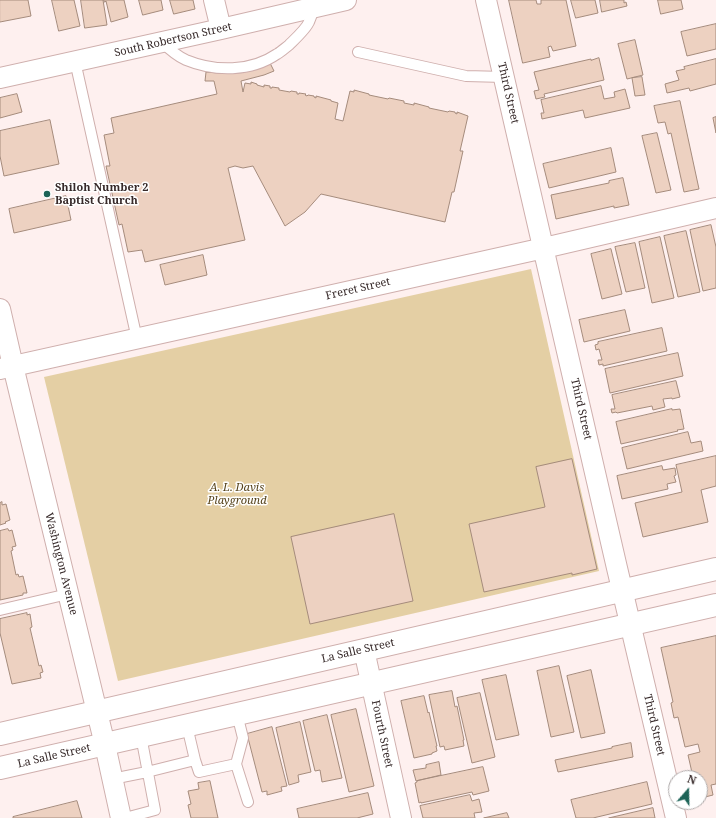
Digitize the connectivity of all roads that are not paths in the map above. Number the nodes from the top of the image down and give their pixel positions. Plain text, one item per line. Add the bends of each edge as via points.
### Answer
1 (214, 0) edge
2 (346, 0) edge
3 (486, 0) edge
4 (314, 7) junction
5 (221, 29) junction
6 (162, 42) junction
7 (358, 52) dead end
8 (75, 61) junction
9 (504, 76) junction
10 (0, 78) edge
11 (716, 208) edge
12 (544, 248) junction
13 (0, 309) edge
14 (137, 339) junction
15 (6, 368) edge
16 (716, 568) edge
17 (622, 590) junction
18 (68, 594) junction
19 (716, 605) edge
20 (0, 610) edge
21 (630, 625) junction
22 (364, 650) junction
23 (371, 684) junction
24 (96, 711) junction
25 (237, 714) junction
26 (187, 726) junction
27 (0, 734) edge
28 (141, 736) junction
29 (104, 744) junction
30 (195, 760) junction
31 (236, 764) junction
32 (0, 768) edge
33 (147, 772) junction
34 (112, 779) junction
35 (248, 802) dead end
36 (120, 818) edge
37 (125, 818) edge
38 (401, 818) edge
39 (676, 818) edge

1 - 5 street
2 - 4 street, South Robertson Street
3 - 9 street, Third Street
4 - 5 street, South Robertson Street
4 - 6 lane via 309,23 294,40 277,54 258,64 243,67 208,67 173,53
5 - 6 street, South Robertson Street
6 - 8 street, South Robertson Street
7 - 9 lane via 466,76
8 - 10 street, South Robertson Street
8 - 14 lane
9 - 12 street, Third Street
11 - 12 street, Freret Street
12 - 14 street, Freret Street
12 - 17 street, Third Street
13 - 15 street, Washington Avenue
14 - 15 street, Freret Street
15 - 18 street, Washington Avenue
16 - 17 street, La Salle Street
17 - 21 street, Third Street
17 - 22 street, La Salle Street
18 - 20 lane
18 - 24 street, Washington Avenue
19 - 21 street, La Salle Street
21 - 23 street, La Salle Street
21 - 39 street, Third Street
22 - 23 street, Fourth Street
22 - 24 street, La Salle Street
23 - 25 street, La Salle Street
23 - 38 street, Fourth Street
24 - 27 street, La Salle Street
24 - 29 street, Washington Avenue
25 - 26 street, La Salle Street
25 - 31 lane via 243,738
26 - 28 street, La Salle Street
26 - 30 lane
28 - 29 street, La Salle Street
28 - 33 lane
29 - 32 street, La Salle Street
29 - 34 street, Washington Avenue
30 - 31 lane via 199,772
30 - 33 lane
31 - 35 lane
33 - 34 lane
33 - 37 lane via 155,810
34 - 36 street, Washington Avenue

